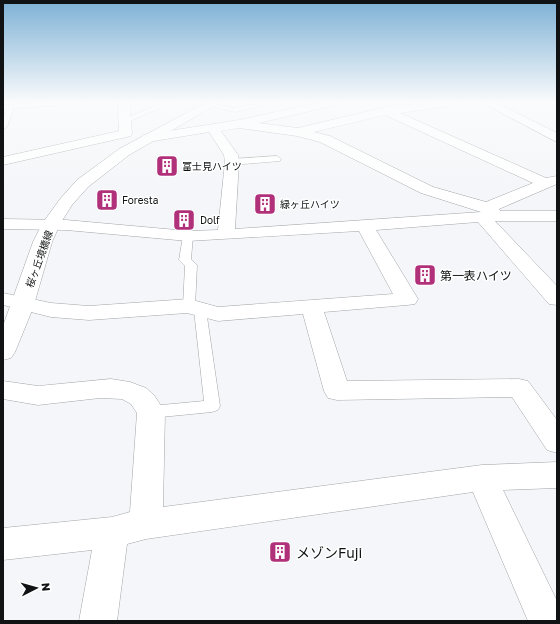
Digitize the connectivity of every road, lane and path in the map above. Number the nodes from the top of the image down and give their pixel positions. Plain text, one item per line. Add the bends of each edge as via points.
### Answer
1 (126, 131) edge
2 (161, 131) edge
3 (198, 131) edge
4 (214, 131) edge
5 (292, 131) edge
6 (302, 131) edge
7 (433, 131) edge
8 (544, 131) edge
9 (298, 132) junction
10 (148, 138) junction
11 (557, 138) edge
12 (277, 159) dead end
13 (3, 161) edge
14 (232, 162) junction
15 (551, 181) edge
16 (489, 214) junction
17 (557, 216) edge
18 (3, 224) edge
19 (51, 225) junction
20 (364, 225) junction
21 (226, 235) junction
22 (188, 236) junction
23 (557, 299) edge
24 (13, 301) edge
25 (195, 308) junction
26 (312, 308) junction
27 (3, 352) edge
28 (3, 390) edge
29 (151, 412) junction
30 (557, 442) edge
31 (557, 475) edge
32 (482, 478) junction
33 (146, 524) junction
34 (112, 532) junction
35 (3, 544) edge
36 (98, 621) edge
37 (547, 621) edge

1 - 13 street
2 - 10 street, 桜ヶ丘境橋線
3 - 10 street
4 - 14 street via 231,155
5 - 9 street
6 - 9 street
7 - 15 street
8 - 11 street
9 - 16 street via 346,148 427,190
10 - 19 street, 桜ヶ丘境橋線 via 94,173 78,188
12 - 14 lane
14 - 21 street
15 - 16 street
16 - 17 street
16 - 20 street
16 - 23 street
18 - 19 street
19 - 22 street
19 - 24 street, 桜ヶ丘境橋線
20 - 21 street
20 - 26 street via 407,299
21 - 22 street
22 - 25 lane via 185,260 191,265
24 - 25 street via 51,310 89,313
24 - 27 street, 桜ヶ丘境橋線
25 - 26 street via 218,314
25 - 29 lane via 212,406
26 - 30 street via 337,391 519,388
28 - 29 street via 42,396 113,389 129,391 142,398
29 - 33 street
31 - 32 street
32 - 33 street
32 - 37 street
33 - 34 street
34 - 35 street
34 - 36 street

